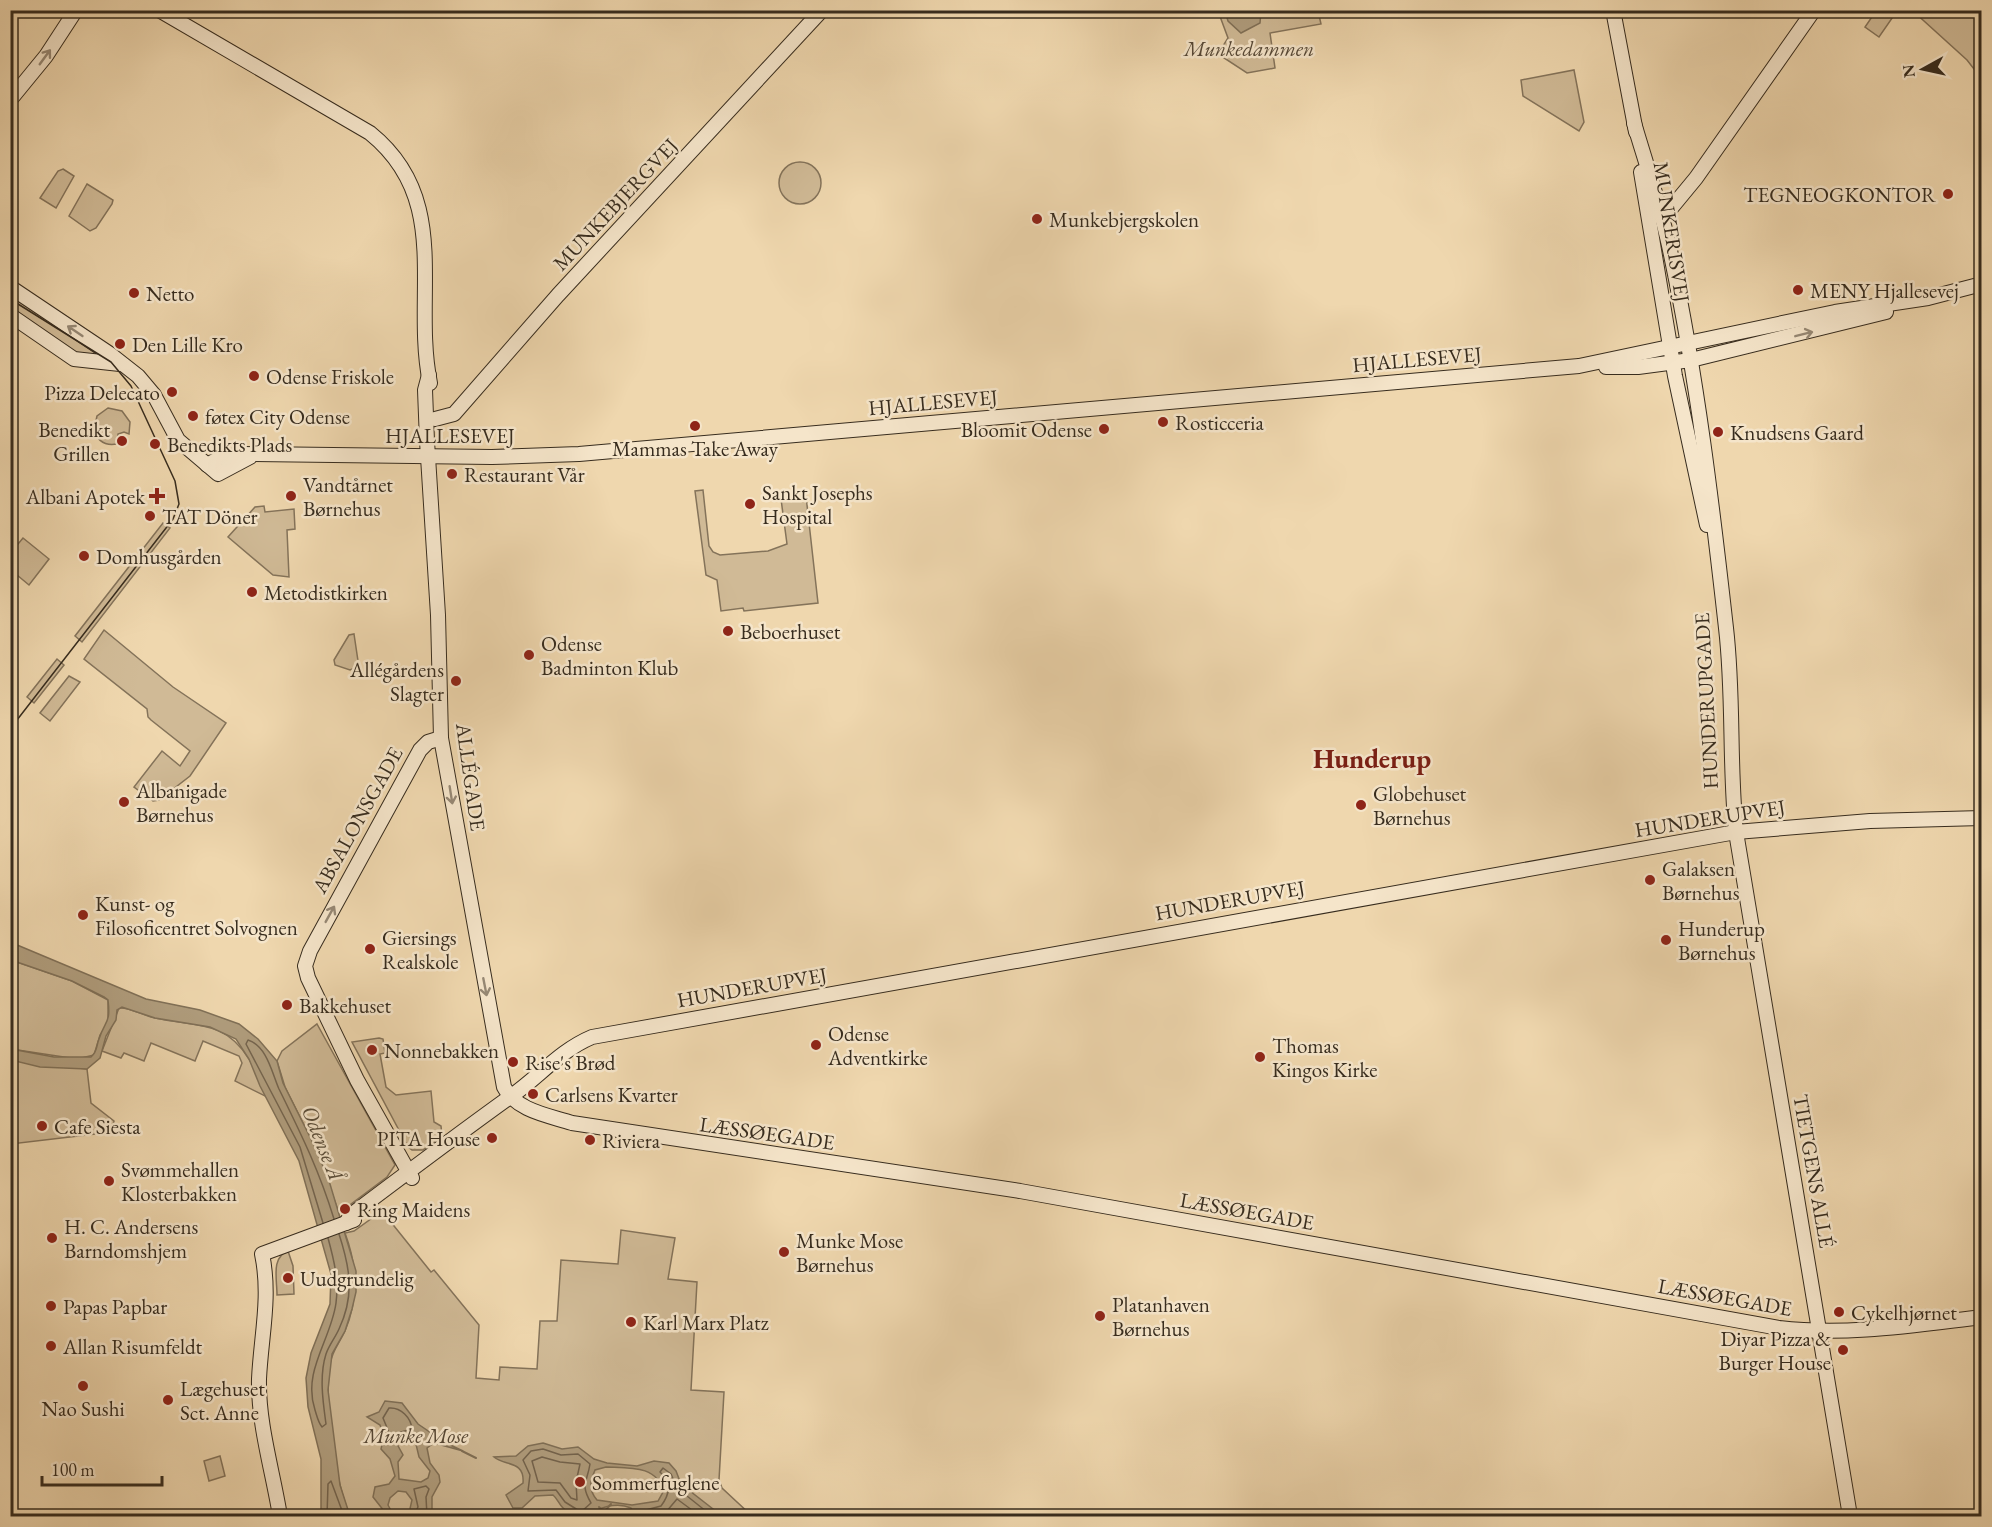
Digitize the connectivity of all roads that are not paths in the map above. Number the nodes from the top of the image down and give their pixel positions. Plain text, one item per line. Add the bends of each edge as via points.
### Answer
1 (76, 10) edge
2 (159, 10) edge
3 (822, 10) edge
4 (1613, 10) edge
5 (1814, 10) edge
6 (10, 100) edge
7 (1634, 123) junction
8 (1696, 178) junction
9 (1656, 198) junction
10 (1662, 218) junction
11 (1982, 284) edge
12 (10, 287) edge
13 (1928, 298) junction
14 (10, 315) edge
15 (1680, 354) junction
16 (122, 365) junction
17 (1579, 366) junction
18 (429, 375) junction
19 (435, 419) junction
20 (252, 456) junction
21 (429, 457) junction
22 (207, 465) junction
23 (1718, 568) junction
24 (441, 738) junction
25 (1982, 818) edge
26 (1736, 832) junction
27 (510, 1097) junction
28 (410, 1175) junction
29 (1982, 1317) edge
30 (1820, 1333) junction
31 (280, 1516) edge
32 (1850, 1516) edge

6 -> 1 street via 46,56
2 - 18 street via 370,133 405,170 415,191 423,226
3 - 19 street, MUNKEBJERGVEJ via 453,414
4 - 7 street, MUNKERISVEJ
5 - 8 street
7 - 9 street, MUNKERISVEJ
7 - 15 street, MUNKERISVEJ via 1649,224
8 - 9 street via 1675,194
8 - 10 street
9 - 10 street, MUNKERISVEJ
10 - 15 street, MUNKERISVEJ
11 - 13 street, HJALLESEVEJ
16 -> 12 street
15 -> 13 street, HJALLESEVEJ via 1875,316
13 - 15 street, HJALLESEVEJ via 1835,312
14 - 16 street via 74,359 108,360
15 - 17 street, HJALLESEVEJ
15 - 17 street, HJALLESEVEJ via 1638,367
15 - 23 street, HUNDERUPGADE via 1692,463
15 - 23 street, HUNDERUPGADE via 1698,459 1707,469
16 - 22 street via 154,395 178,440
17 - 21 street, HJALLESEVEJ via 595,453
18 - 19 street
18 - 21 street via 425,390
19 - 21 street
20 - 21 street, HJALLESEVEJ
20 - 22 street, HJALLESEVEJ via 232,455
20 - 22 street via 218,474
21 - 24 street, ALLÉGADE
23 - 26 street, HUNDERUPGADE via 1728,658 1731,790
24 -> 27 street, ALLÉGADE via 504,1087
28 -> 24 street, ABSALONSGADE via 352,1071 305,966 309,951 420,750
25 - 26 street, HUNDERUPVEJ via 1870,821
26 - 27 street, HUNDERUPVEJ via 592,1037 557,1056
26 - 30 street, TIETGENS ALLÉ
27 - 28 street, HUNDERUPVEJ
27 - 30 street, LÆSSØEGADE via 518,1105 572,1123 1020,1191
28 - 31 street, HUNDERUPVEJ via 346,1222 262,1254 267,1296 261,1409
29 - 30 street, LÆSSØEGADE
30 - 32 street, TIETGENS ALLÉ

